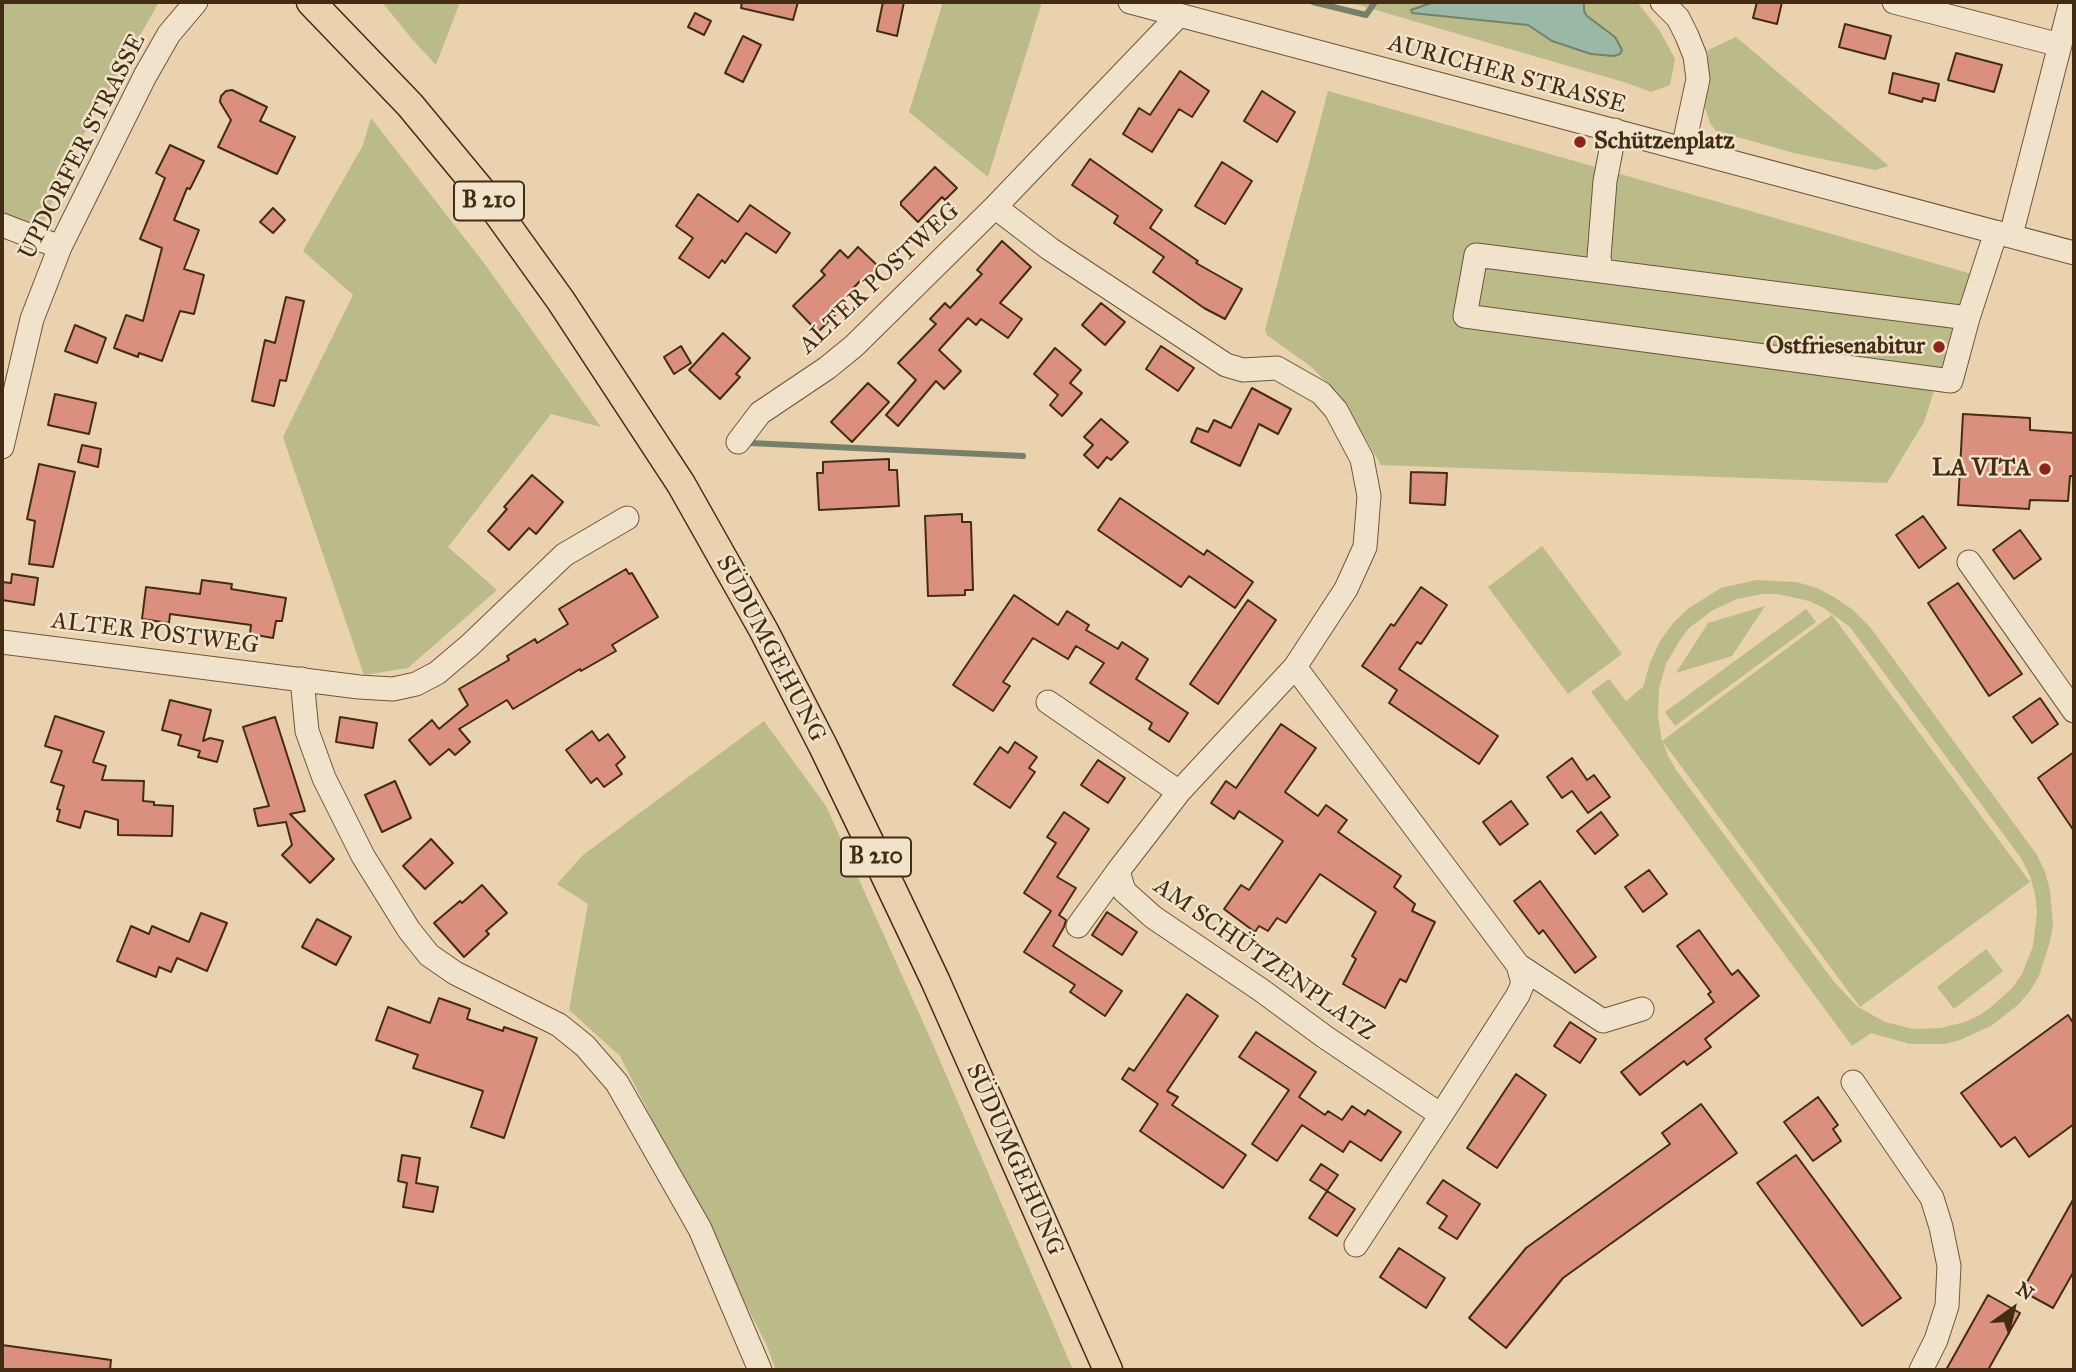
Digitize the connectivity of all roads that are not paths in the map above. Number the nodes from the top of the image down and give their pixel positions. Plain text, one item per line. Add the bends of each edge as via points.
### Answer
1 (196, 2) edge
2 (311, 2) edge
3 (1130, 2) edge
4 (1662, 2) edge
5 (1894, 2) edge
6 (2072, 4) edge
7 (1179, 15) junction
8 (2060, 45) junction
9 (1615, 130) junction
10 (1683, 149) junction
11 (995, 207) junction
12 (2, 225) edge
13 (2004, 234) junction
14 (60, 247) junction
15 (2074, 253) edge
16 (1601, 270) junction
17 (1968, 318) junction
18 (738, 442) dead end
19 (2, 447) edge
20 (627, 518) dead end
21 (1969, 562) dead end
22 (2, 642) edge
23 (1295, 667) junction
24 (302, 679) junction
25 (1048, 702) dead end
26 (2074, 711) edge
27 (1179, 792) junction
28 (1118, 871) junction
29 (1078, 926) dead end
30 (1518, 965) junction
31 (1642, 1009) dead end
32 (1853, 1082) dead end
33 (1441, 1115) junction
34 (1356, 1245) dead end
35 (760, 1370) edge
36 (1108, 1370) edge
37 (1921, 1370) edge

1 - 14 street, UPDORFER STRASSE via 169,34 145,76
2 - 36 main road, SÜDUMGEHUNG / B 210 via 410,105 487,198 681,484 764,631 877,858
3 - 7 street, AURICHER STRASSE
4 - 10 street via 1678,18 1695,56 1698,79
5 - 8 street
6 - 8 street
7 - 9 street, AURICHER STRASSE
7 - 11 street, ALTER POSTWEG
8 - 13 street
9 - 10 street, AURICHER STRASSE
9 - 16 street via 1604,190
10 - 13 street, AURICHER STRASSE
11 - 18 street, ALTER POSTWEG via 854,346 760,413
11 - 23 street, ALTER POSTWEG via 1050,250 1226,365 1243,370 1277,368 1321,393 1336,410 1362,459 1369,496 1365,547 1346,589
12 - 14 street
13 - 15 street, AURICHER STRASSE
13 - 17 street
14 - 19 street, UPDORFER STRASSE via 32,319
16 - 17 street
16 - 17 street via 1476,255 1465,316 1951,381
20 - 24 street, ALTER POSTWEG via 564,555 438,673 416,684 393,689
21 - 26 street
22 - 24 street, ALTER POSTWEG
23 - 27 street
23 - 30 street
24 - 35 street via 307,731 324,778 363,856 409,930 429,955 456,973 559,1025 585,1046 617,1083 700,1229
25 - 27 street
27 - 28 street
28 - 29 street
28 - 33 street, AM SCHÜTZENPLATZ via 1124,891 1153,917
30 - 31 street via 1603,1021
30 - 33 street via 1523,983 1518,995
32 - 37 street via 1932,1198 1941,1227 1949,1266 1947,1306
33 - 34 street

